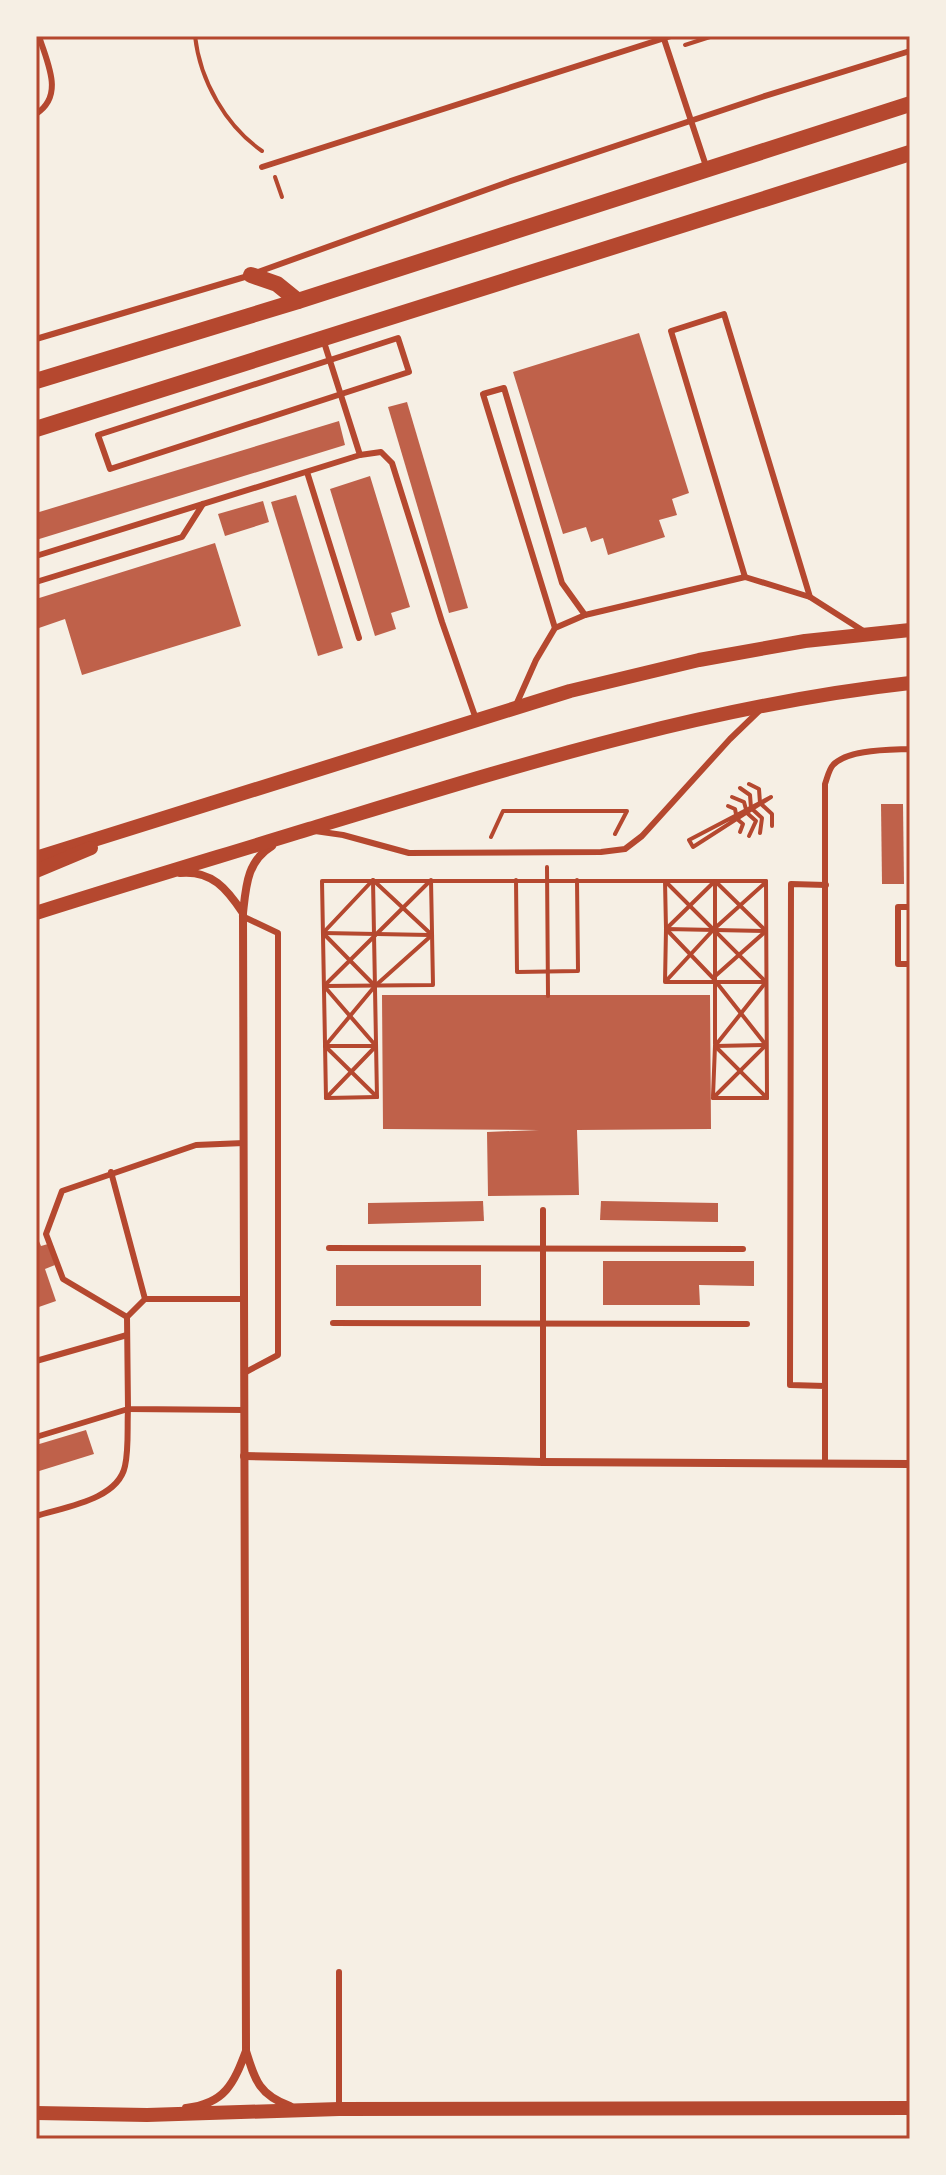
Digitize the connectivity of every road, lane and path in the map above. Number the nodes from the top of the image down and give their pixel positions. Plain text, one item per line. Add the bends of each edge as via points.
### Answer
1 (39, 36) edge
2 (195, 36) edge
3 (713, 36) edge
4 (666, 37) edge
5 (910, 51) edge
6 (686, 56) dead end
7 (910, 104) edge
8 (36, 114) edge
9 (691, 121) junction
10 (266, 153) dead end
11 (910, 153) edge
12 (262, 167) dead end
13 (707, 169) junction
14 (251, 275) junction
15 (298, 301) junction
16 (36, 339) edge
17 (323, 339) junction
18 (330, 361) junction
19 (36, 381) edge
20 (341, 394) junction
21 (36, 429) edge
22 (360, 455) junction
23 (307, 472) junction
24 (203, 504) junction
25 (36, 556) edge
26 (745, 577) junction
27 (36, 582) edge
28 (810, 597) junction
29 (585, 615) junction
30 (555, 628) junction
31 (910, 630) edge
32 (868, 634) junction
33 (359, 638) dead end
34 (910, 683) edge
35 (515, 708) junction
36 (763, 708) junction
37 (476, 719) junction
38 (910, 749) edge
39 (749, 784) dead end
40 (740, 788) dead end
41 (732, 797) dead end
42 (760, 803) junction
43 (728, 806) dead end
44 (157, 819) junction
45 (737, 819) junction
46 (772, 826) dead end
47 (308, 830) junction
48 (740, 832) dead end
49 (760, 833) dead end
50 (290, 835) junction
51 (623, 835) dead end
52 (749, 836) dead end
53 (488, 844) dead end
54 (547, 852) junction
55 (36, 858) edge
56 (36, 871) edge
57 (163, 875) junction
58 (373, 880) junction
59 (431, 880) junction
60 (516, 880) junction
61 (547, 880) junction
62 (577, 880) junction
63 (665, 881) junction
64 (715, 881) junction
65 (766, 881) junction
66 (826, 885) junction
67 (740, 905) junction
68 (690, 906) junction
69 (402, 907) junction
70 (910, 907) edge
71 (38, 913) edge
72 (243, 915) junction
73 (666, 929) junction
74 (714, 929) junction
75 (766, 931) junction
76 (323, 933) junction
77 (374, 934) junction
78 (432, 935) junction
79 (691, 954) junction
80 (740, 955) junction
81 (349, 960) junction
82 (910, 964) edge
83 (547, 971) junction
84 (713, 980) junction
85 (665, 982) junction
86 (766, 982) junction
87 (324, 986) junction
88 (375, 986) junction
89 (548, 996) dead end
90 (742, 1013) junction
91 (350, 1016) junction
92 (766, 1045) junction
93 (325, 1046) junction
94 (376, 1046) junction
95 (715, 1046) junction
96 (740, 1071) junction
97 (351, 1072) junction
98 (377, 1097) junction
99 (326, 1098) junction
100 (713, 1098) junction
101 (767, 1098) junction
102 (244, 1143) junction
103 (111, 1172) junction
104 (543, 1210) dead end
105 (543, 1246) junction
106 (329, 1248) dead end
107 (743, 1249) dead end
108 (145, 1299) junction
109 (244, 1299) junction
110 (127, 1317) junction
111 (544, 1322) junction
112 (333, 1323) dead end
113 (747, 1324) dead end
114 (127, 1335) junction
115 (36, 1361) edge
116 (244, 1373) junction
117 (825, 1386) junction
118 (128, 1409) junction
119 (244, 1410) junction
120 (36, 1437) edge
121 (244, 1456) junction
122 (543, 1462) junction
123 (825, 1463) junction
124 (910, 1464) edge
125 (36, 1516) edge
126 (339, 1972) dead end
127 (246, 2051) junction
128 (910, 2108) edge
129 (319, 2109) junction
130 (339, 2109) junction
131 (36, 2113) edge
132 (104, 2114) junction
133 (126, 2114) junction
134 (36, 2123) edge

1 - 8 lane via 53,92 46,108
2 - 10 path via 220,108 242,137
3 - 6 path via 682,46
4 - 9 lane
4 - 12 lane
5 - 9 lane
7 - 13 main road
9 - 13 lane
9 - 14 lane
11 - 17 main road
13 - 15 main road
14 - 15 main road via 277,284
14 - 16 lane
15 - 19 main road
17 - 18 lane
17 - 21 main road
18 - 20 lane
18 - 20 lane via 398,338 409,372
18 - 20 lane via 98,435 110,469
20 - 22 lane
22 - 23 lane
22 - 37 lane via 381,452 392,463
23 - 24 lane
23 - 33 lane
24 - 25 lane
24 - 27 lane via 182,537
26 - 28 lane
26 - 28 lane via 671,331 724,314
26 - 29 lane
28 - 32 lane
29 - 30 lane
29 - 30 lane via 562,583 504,388 483,394
30 - 35 lane
31 - 32 street
32 - 35 street via 699,660
34 - 36 street
35 - 37 street
36 - 47 street via 646,730
36 - 54 lane via 625,849
37 - 44 street
38 - 66 lane via 874,751 833,765 825,784
39 - 42 path via 759,789
40 - 49 path via 762,818
41 - 52 path via 744,802 756,821
42 - 45 path via 771,797
42 - 45 path via 689,840 693,847
42 - 46 path via 772,814
43 - 45 path via 735,809
44 - 55 street
44 - 56 street
45 - 48 path via 743,824
47 - 50 street
47 - 54 lane via 409,853
50 - 57 street
50 - 72 street via 253,864
51 - 53 path via 610,843 627,811 503,811
54 - 61 path
57 - 71 street
57 - 72 street via 190,872 210,878 228,890
58 - 59 path
58 - 69 path
58 - 76 path
58 - 76 path via 322,881
58 - 77 path
59 - 60 path
59 - 69 path
59 - 78 path
60 - 61 path
60 - 83 path via 517,972
61 - 62 path
61 - 83 path
62 - 63 path
62 - 83 path via 578,971
63 - 64 path
63 - 68 path
63 - 73 path
64 - 65 path
64 - 67 path
64 - 68 path
64 - 74 path
65 - 67 path
65 - 75 path
66 - 117 lane
66 - 117 lane via 791,884 790,947 790,1385
67 - 74 path
67 - 75 path
68 - 73 path
68 - 74 path
69 - 77 path
69 - 78 path
70 - 82 lane via 898,907 898,964
72 - 102 street
72 - 116 lane via 278,933 278,1355
73 - 74 path
73 - 79 path
73 - 85 path
74 - 75 path
74 - 79 path
74 - 80 path
74 - 84 path
75 - 80 path
75 - 86 path
76 - 77 path
76 - 81 path
76 - 87 path
77 - 78 path
77 - 81 path
77 - 88 path
78 - 88 path
78 - 88 path via 433,985
79 - 84 path
79 - 85 path
80 - 84 path
80 - 86 path
81 - 87 path
81 - 88 path
83 - 89 path
84 - 85 path
84 - 86 path
84 - 90 path
84 - 95 path
86 - 90 path
86 - 92 path
87 - 88 path
87 - 91 path
87 - 93 path
88 - 91 path
88 - 94 path
90 - 92 path
90 - 95 path
91 - 93 path
91 - 94 path
92 - 95 path
92 - 96 path
92 - 101 path
93 - 94 path
93 - 97 path
93 - 99 path
94 - 97 path
94 - 98 path
95 - 96 path
95 - 100 path
96 - 100 path
96 - 101 path
97 - 98 path
97 - 99 path
98 - 99 path
100 - 101 path
102 - 103 lane via 196,1145
102 - 109 street
103 - 108 lane
103 - 110 lane via 62,1191 46,1234 63,1279
104 - 105 lane
105 - 106 lane
105 - 107 lane
105 - 111 lane
108 - 109 lane
108 - 110 lane
109 - 116 street
110 - 114 lane
111 - 112 lane
111 - 113 lane
111 - 122 lane
114 - 115 lane
114 - 118 lane
116 - 119 street
117 - 123 lane
118 - 119 lane
118 - 120 lane
118 - 125 lane via 125,1466 118,1482 103,1493
119 - 121 street
121 - 122 street
121 - 127 street
122 - 123 street
123 - 124 street
126 - 130 lane
127 - 129 street via 255,2080 267,2096 288,2106
127 - 133 street via 234,2083 214,2100 192,2108
128 - 130 street
129 - 130 street
129 - 133 street
131 - 132 street
132 - 133 street
132 - 134 street

